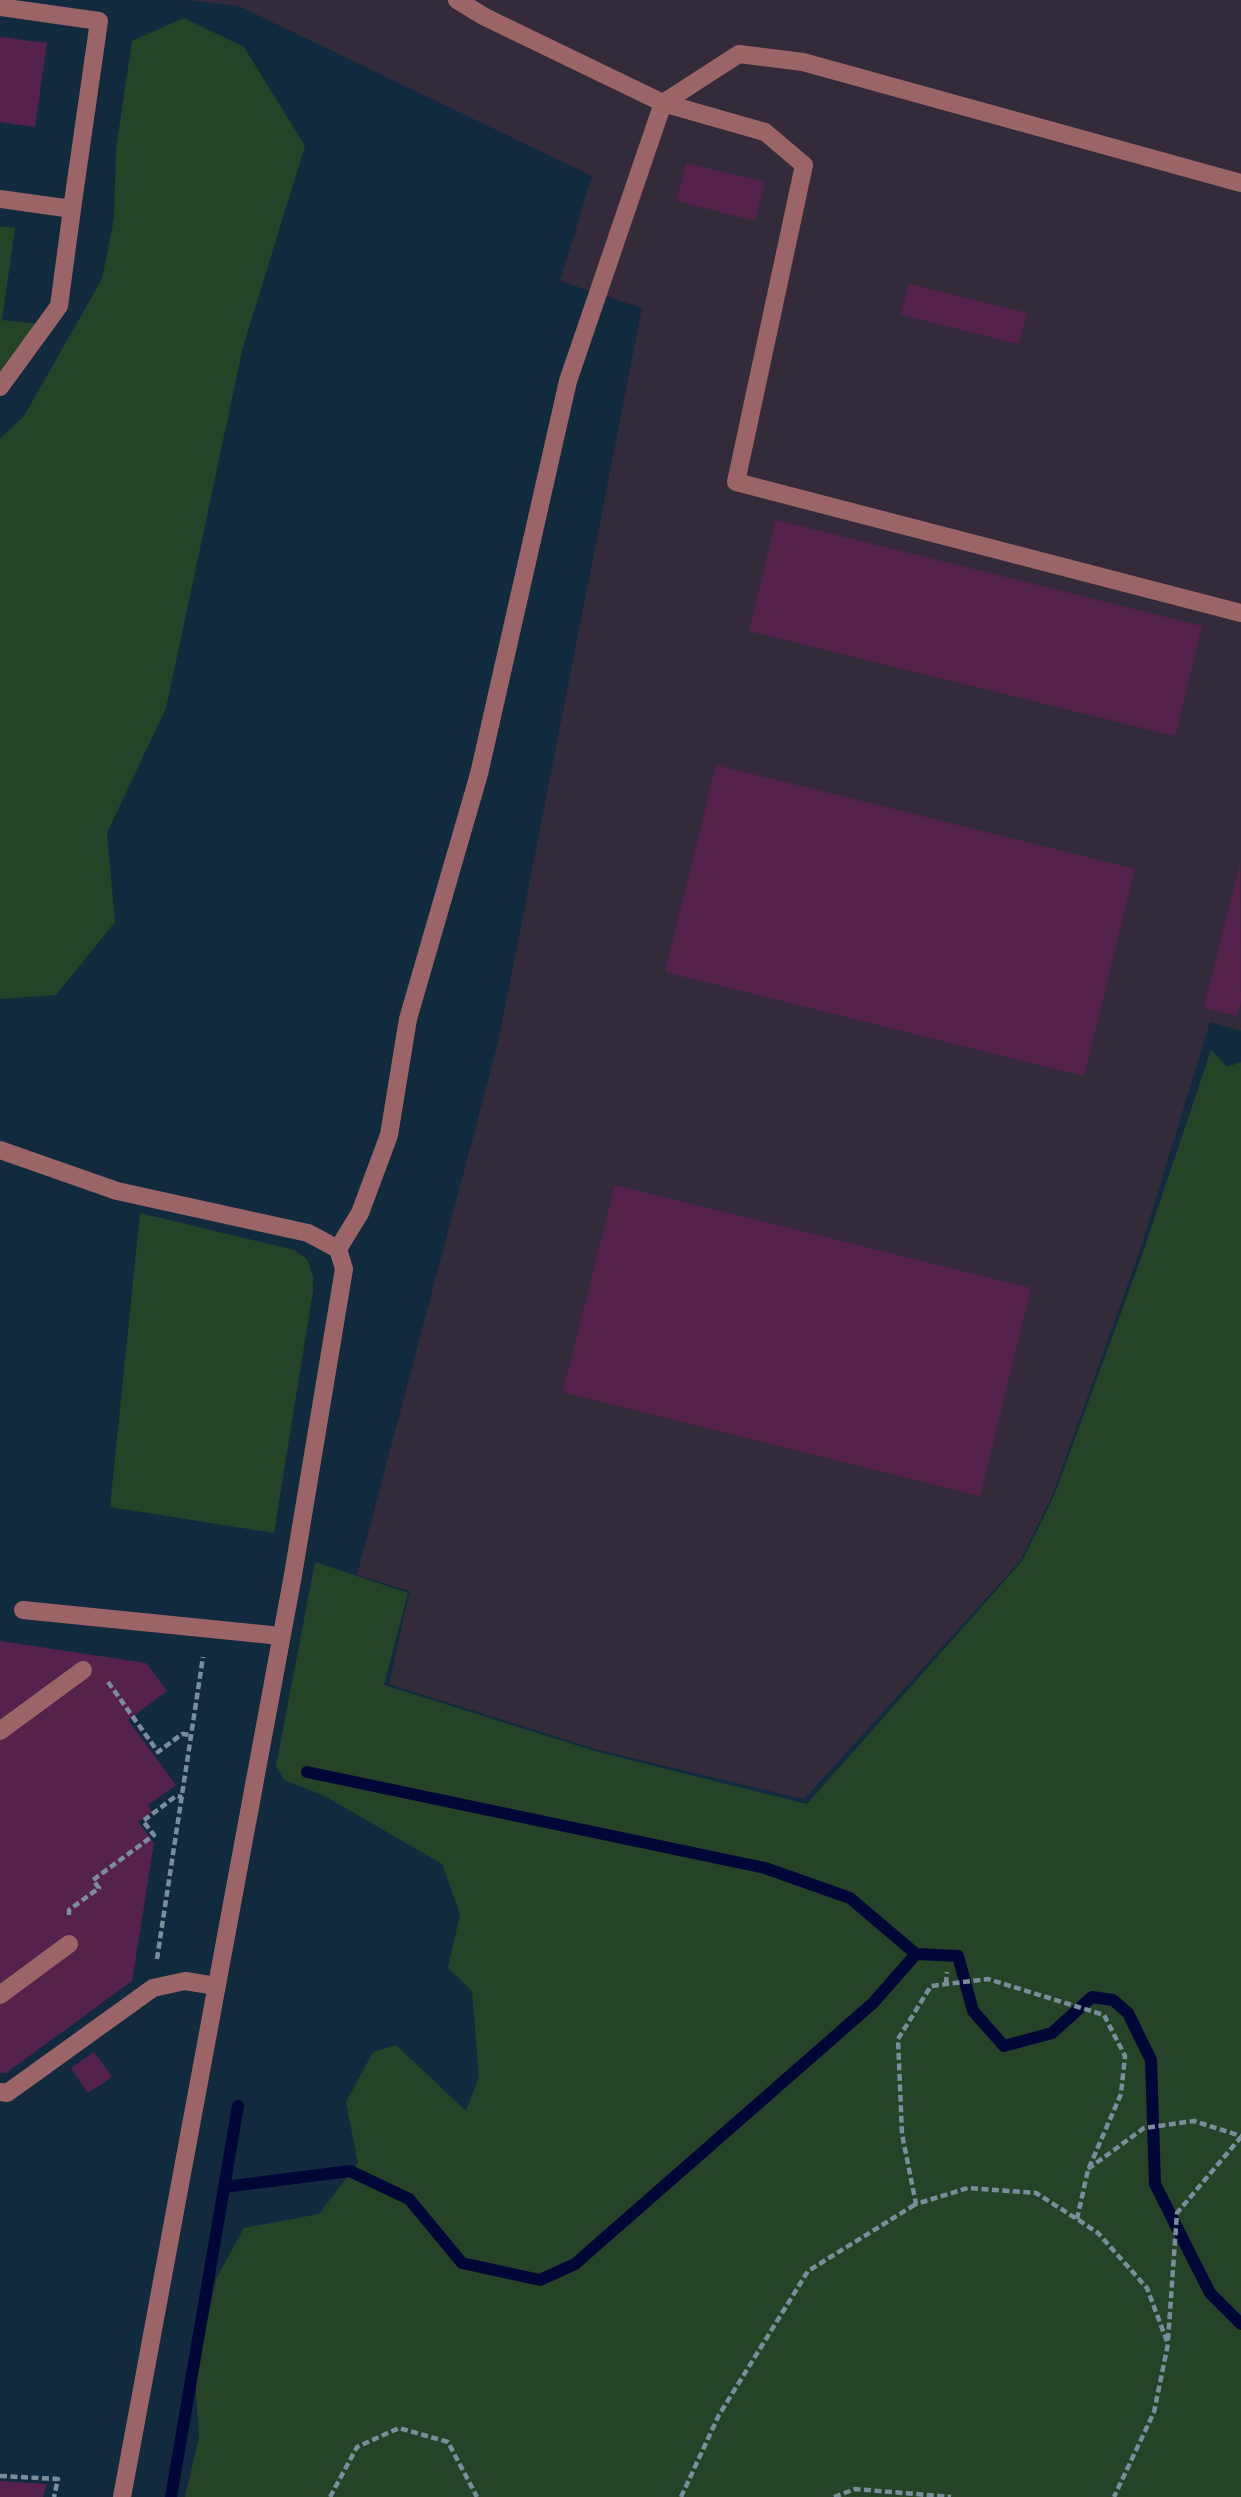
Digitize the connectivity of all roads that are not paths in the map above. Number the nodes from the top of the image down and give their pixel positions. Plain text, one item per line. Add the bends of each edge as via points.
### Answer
1 (457, 0) edge
2 (0, 8) edge
3 (663, 103) junction
4 (1241, 183) edge
5 (0, 199) edge
6 (72, 209) junction
7 (0, 387) edge
8 (1241, 613) edge
9 (0, 1150) edge
10 (338, 1249) junction
11 (23, 1610) dead end
12 (281, 1636) junction
13 (83, 1670) road end
14 (0, 1731) edge
15 (69, 1944) road end
16 (216, 1986) junction
17 (0, 1995) edge
18 (0, 2092) edge
19 (122, 2497) edge

1 - 3 lane via 485,18
2 - 6 lane via 99,21
3 - 4 lane via 739,54 803,62
3 - 8 lane via 765,132 804,165 736,482
3 - 10 lane via 568,381 479,774 408,1018 389,1135 360,1213
5 - 6 lane
6 - 7 lane via 59,306
9 - 10 lane via 117,1191 308,1233
10 - 12 lane via 344,1269
11 - 12 lane
12 - 16 lane
13 - 14 lane
15 - 17 lane
16 - 18 lane via 185,1982 153,1988 7,2093
16 - 19 lane

